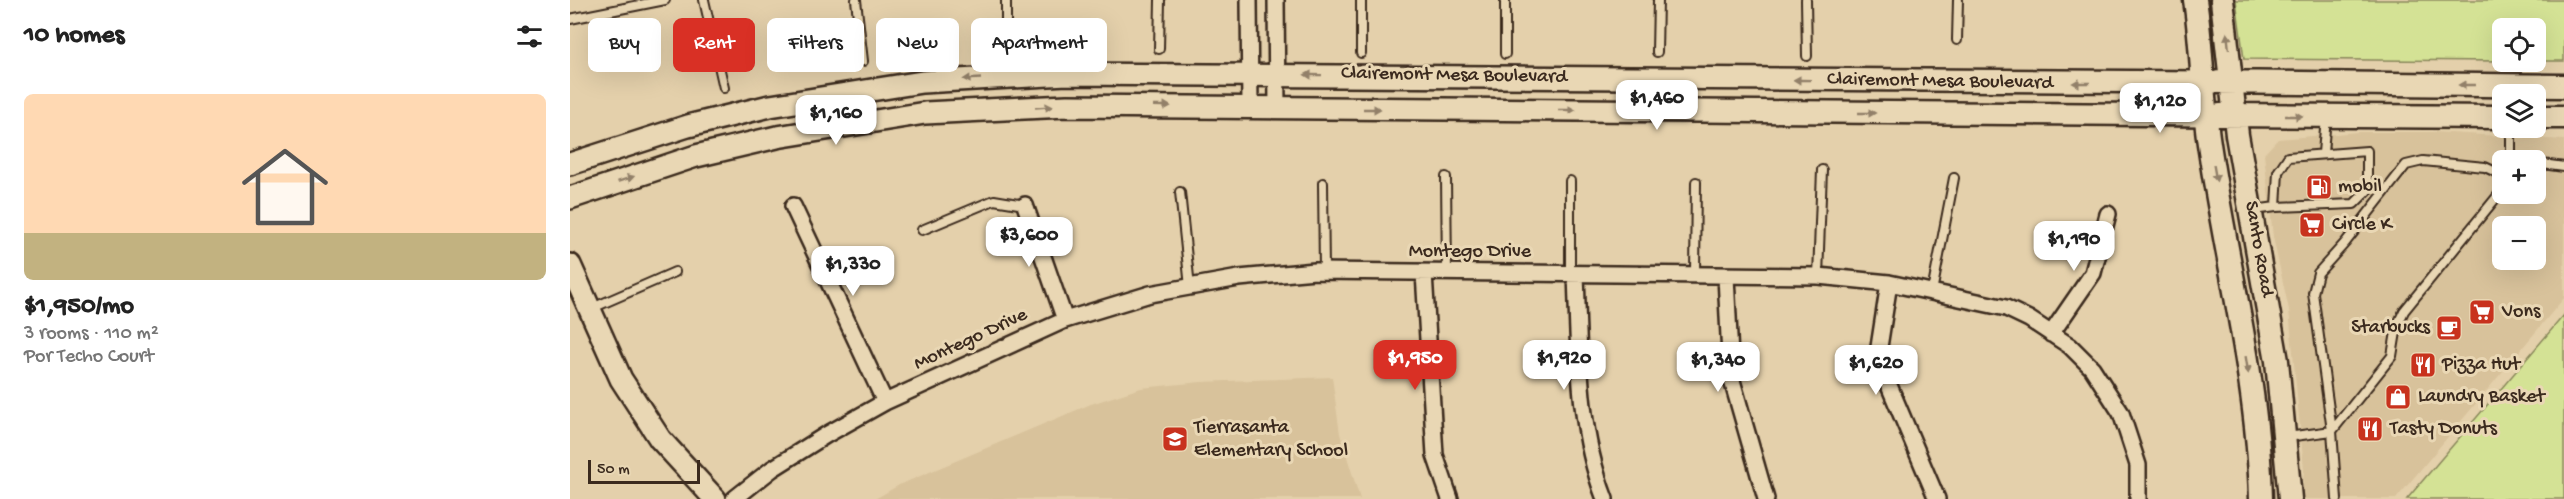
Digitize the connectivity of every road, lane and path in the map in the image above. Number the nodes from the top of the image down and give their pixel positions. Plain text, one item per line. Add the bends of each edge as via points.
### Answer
1 (665, 0) edge
2 (704, 0) edge
3 (856, 0) edge
4 (1006, 0) edge
5 (1160, 0) edge
6 (1249, 0) edge
7 (1276, 0) edge
8 (1361, 0) edge
9 (1505, 0) edge
10 (1658, 0) edge
11 (1806, 0) edge
12 (1958, 0) edge
13 (2195, 0) edge
14 (2222, 0) edge
15 (858, 18) edge
16 (1006, 18) edge
17 (570, 19) edge
18 (1957, 40) dead end
19 (1160, 49) dead end
20 (1657, 52) dead end
21 (1360, 53) dead end
22 (1505, 54) dead end
23 (1807, 56) dead end
24 (1251, 74) junction
25 (1277, 74) junction
26 (2203, 82) junction
27 (2232, 82) junction
28 (2564, 86) edge
29 (2546, 87) edge
30 (724, 88) dead end
31 (2492, 89) edge
32 (1250, 108) junction
33 (1276, 108) junction
34 (2207, 115) junction
35 (2235, 115) junction
36 (2326, 116) junction
37 (2492, 117) edge
38 (2546, 117) edge
39 (2564, 117) edge
40 (2323, 153) junction
41 (570, 164) edge
42 (2546, 164) edge
43 (2564, 166) edge
44 (1822, 170) dead end
45 (2492, 170) edge
46 (1446, 177) dead end
47 (1954, 178) dead end
48 (1570, 181) dead end
49 (1696, 182) dead end
50 (1323, 183) dead end
51 (1180, 192) dead end
52 (570, 198) edge
53 (2492, 203) edge
54 (1025, 205) joint
55 (792, 206) dead end
56 (2276, 207) junction
57 (2252, 210) junction
58 (2108, 214) dead end
59 (922, 230) dead end
60 (570, 266) edge
61 (1324, 271) junction
62 (675, 272) dead end
63 (1424, 273) junction
64 (1447, 273) junction
65 (1573, 274) junction
66 (1695, 275) junction
67 (1726, 276) junction
68 (1818, 276) junction
69 (1889, 283) junction
70 (1190, 287) junction
71 (1932, 292) junction
72 (589, 309) junction
73 (1065, 320) junction
74 (2051, 334) junction
75 (885, 402) junction
76 (2332, 430) junction
77 (2285, 438) junction
78 (715, 499) edge
79 (734, 499) edge
80 (1450, 499) edge
81 (1605, 499) edge
82 (1766, 499) edge
83 (1937, 499) edge
84 (2138, 499) edge
85 (2262, 499) edge
86 (2290, 499) edge
87 (2337, 499) edge

1 - 17 lane
2 - 30 lane
3 - 15 lane
4 - 16 lane
5 - 19 lane
6 - 24 street
7 - 25 street
8 - 21 lane
9 - 22 lane
10 - 20 lane
11 - 23 lane
12 - 18 lane
13 - 26 main road, Santo Road
27 -> 14 main road, Santo Road
24 - 25 main road, Clairemont Mesa Boulevard
24 - 32 street
24 -> 41 main road, Clairemont Mesa Boulevard via 1066,74 921,82 770,106 688,126
26 -> 25 main road, Clairemont Mesa Boulevard
25 - 33 street
26 - 27 main road, Clairemont Mesa Boulevard
26 - 34 main road, Santo Road
31 -> 27 main road, Clairemont Mesa Boulevard
27 - 35 main road, Santo Road
28 - 29 main road, Clairemont Mesa Boulevard
32 - 33 main road, Clairemont Mesa Boulevard
52 -> 32 main road, Clairemont Mesa Boulevard via 696,156 777,137 925,113 1067,105
33 -> 34 main road, Clairemont Mesa Boulevard
34 - 35 main road, Clairemont Mesa Boulevard
34 -> 85 main road, Santo Road via 2248,372
35 -> 36 main road, Clairemont Mesa Boulevard
35 - 57 main road, Santo Road
36 - 37 main road, Clairemont Mesa Boulevard
36 - 40 lane
38 - 39 main road
40 - 56 lane via 2288,157 2278,172
40 - 56 lane via 2367,151 2367,191 2354,204
42 - 43 lane
44 - 68 lane
45 - 76 lane via 2424,161 2406,165 2318,273 2313,293
46 - 64 lane
47 - 71 lane
48 - 65 lane
49 - 66 lane
50 - 61 lane
51 - 70 lane
53 - 76 lane via 2404,312 2397,326 2392,356
54 - 59 lane via 993,200
54 - 73 street
55 - 75 street
56 - 57 lane
57 - 77 main road, Santo Road via 2277,361
58 - 74 street via 2093,273
60 - 72 main road
61 - 63 street, Montego Drive
61 - 70 street, Montego Drive via 1239,278
62 - 72 lane
63 - 64 street, Montego Drive
63 - 80 street via 1435,455
64 - 65 street, Montego Drive
65 - 66 street, Montego Drive
65 - 81 street via 1584,423
66 - 67 street, Montego Drive
67 - 68 street, Montego Drive
67 - 82 street via 1731,377
68 - 69 street, Montego Drive
69 - 71 street, Montego Drive
69 - 83 street via 1879,346 1885,376
70 - 73 street, Montego Drive via 1150,294
71 - 74 street, Montego Drive via 2006,308
72 - 78 main road via 621,379 660,439
73 - 75 street, Montego Drive
74 - 84 street, Montego Drive via 2070,346 2092,369 2121,414 2138,465
75 - 79 street, Montego Drive via 826,435
76 - 77 lane
76 - 87 lane
77 - 86 main road, Santo Road

